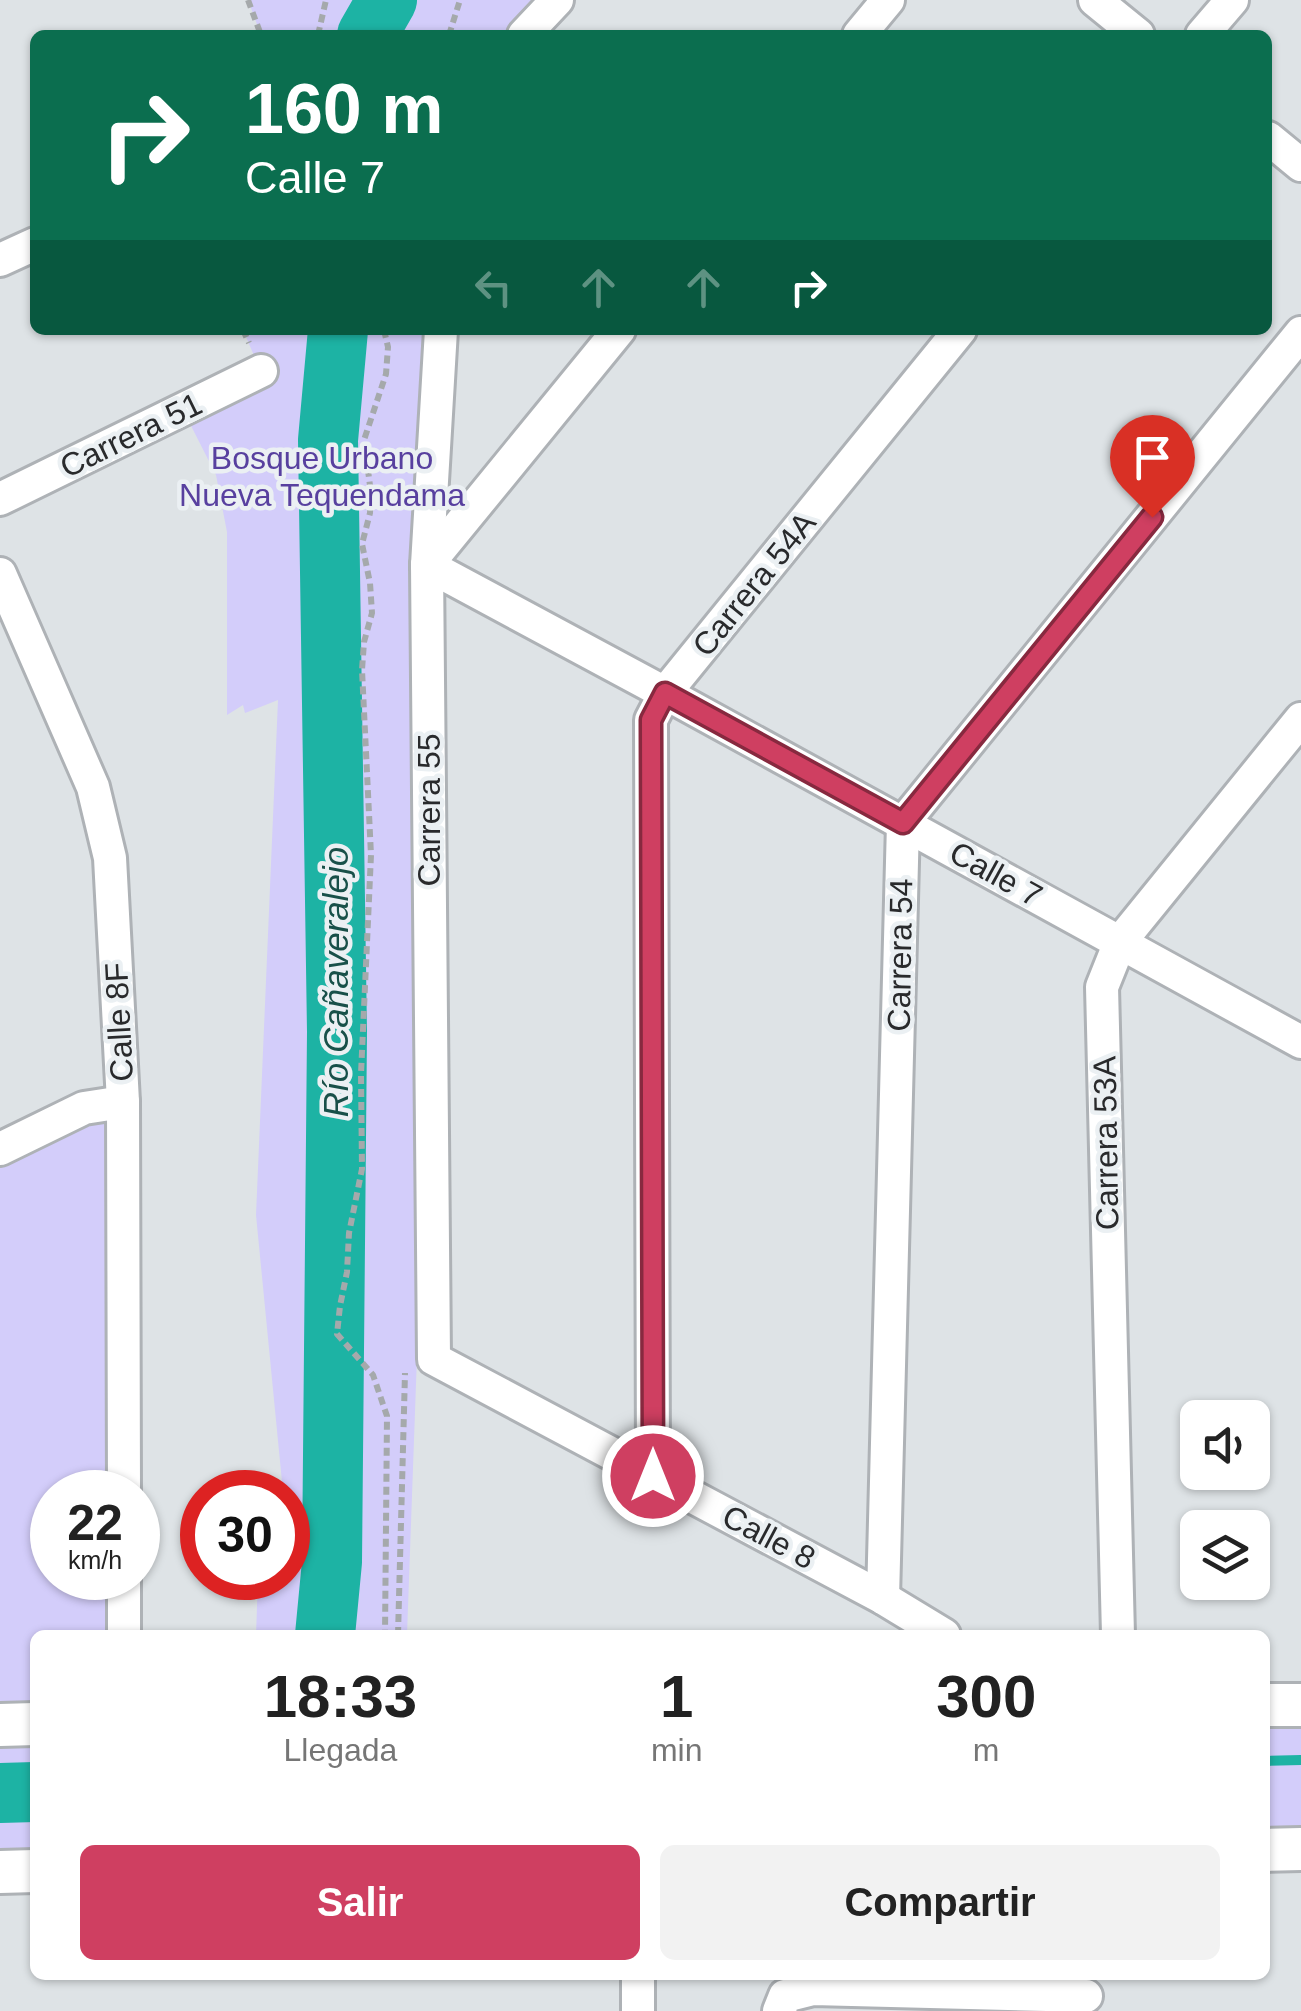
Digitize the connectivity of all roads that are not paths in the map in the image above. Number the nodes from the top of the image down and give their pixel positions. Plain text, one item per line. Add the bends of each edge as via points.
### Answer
1 (557, 0) edge
2 (888, 0) edge
3 (1095, 0) edge
4 (1232, 0) edge
5 (529, 30) edge
6 (863, 30) edge
7 (1132, 30) edge
8 (1206, 30) edge
9 (1272, 141) edge
10 (1301, 165) edge
11 (30, 246) edge
12 (0, 260) edge
13 (1301, 333) edge
14 (441, 335) edge
15 (615, 335) edge
16 (956, 335) edge
17 (261, 372) dead end
18 (0, 498) edge
19 (427, 565) junction
20 (0, 574) edge
21 (665, 693) junction
22 (1301, 719) edge
23 (903, 823) junction
24 (1120, 942) junction
25 (1301, 1042) edge
26 (122, 1102) junction
27 (0, 1149) edge
28 (434, 1359) joint
29 (124, 1470) edge
30 (653, 1476) junction
31 (883, 1598) junction
32 (124, 1600) edge
33 (124, 1630) edge
34 (936, 1630) edge
35 (1118, 1630) edge
36 (1301, 1705) edge
37 (1270, 1706) edge
38 (30, 1724) edge
39 (0, 1725) edge
40 (1301, 1849) edge
41 (1270, 1850) edge
42 (30, 1871) edge
43 (0, 1872) edge
44 (638, 1980) edge
45 (1086, 1994) edge
46 (976, 2001) edge
47 (638, 2011) edge
48 (779, 2011) edge

1 - 5 street
2 - 6 street
3 - 7 street
4 - 8 street
9 - 10 street
11 - 12 street
13 - 23 street
14 - 19 street, Carrera 55
15 - 19 street
16 - 21 street, Carrera 54A
17 - 18 street, Carrera 51
19 - 21 street, Calle 7
19 - 28 street, Carrera 55
20 - 26 street, Calle 8F via 93,787 110,858
21 - 23 street, Calle 7
21 - 30 street, Carrera 54A via 651,720
22 - 24 street, Carrera 53A
23 - 24 street, Calle 7
23 - 31 street, Carrera 54
24 - 25 street, Calle 7
24 - 35 street, Carrera 53A via 1102,987
26 - 27 street via 84,1108
26 - 29 street, Calle 8F
28 - 30 street, Calle 8
30 - 31 street, Calle 8
31 - 34 street, Calle 8
32 - 33 street
36 - 37 main road
38 - 39 main road
40 - 41 main road
42 - 43 main road
44 - 47 street
45 - 46 street
46 - 48 street via 813,1989 785,1996

